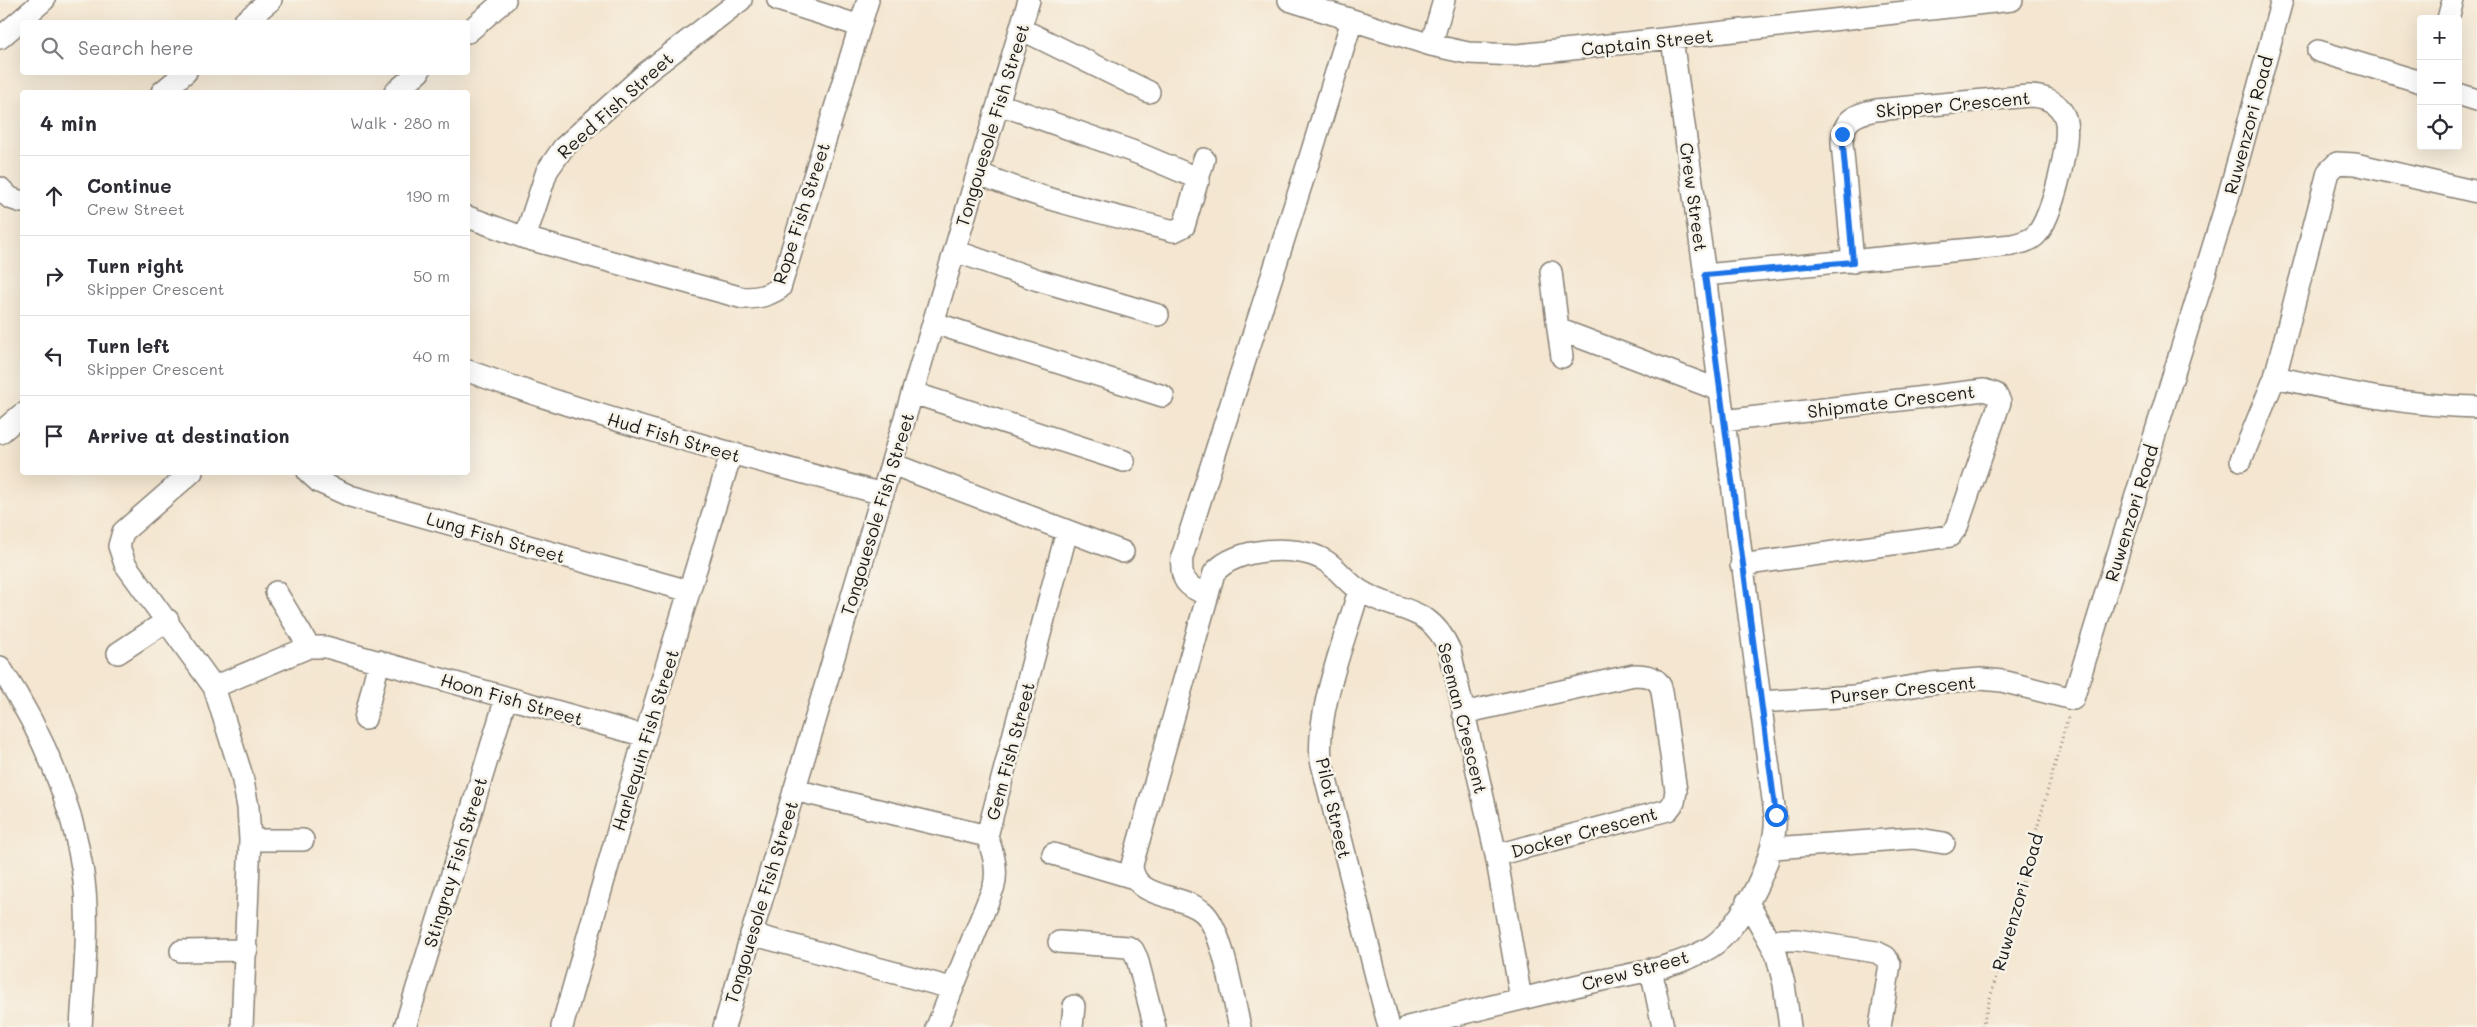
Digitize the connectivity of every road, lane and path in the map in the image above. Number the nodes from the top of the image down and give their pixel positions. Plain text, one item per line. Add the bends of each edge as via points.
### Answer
1 (44, 0) edge
2 (271, 0) edge
3 (505, 0) edge
4 (741, 0) edge
5 (778, 0) edge
6 (868, 0) edge
7 (1029, 0) edge
8 (1289, 0) edge
9 (1444, 0) edge
10 (2012, 0) edge
11 (2282, 0) edge
12 (2453, 0) edge
13 (2449, 15) edge
14 (21, 20) edge
15 (246, 20) edge
16 (1352, 20) junction
17 (20, 21) edge
18 (860, 26) junction
19 (1021, 29) junction
20 (470, 30) edge
21 (0, 38) edge
22 (1672, 40) junction
23 (1431, 45) junction
24 (2318, 50) dead end
25 (182, 75) edge
26 (415, 75) edge
27 (2417, 81) edge
28 (164, 90) edge
29 (397, 90) edge
30 (1149, 92) dead end
31 (2462, 95) edge
32 (2477, 100) edge
33 (999, 104) junction
34 (978, 173) junction
35 (0, 188) edge
36 (2477, 192) edge
37 (20, 201) edge
38 (470, 218) edge
39 (525, 238) junction
40 (955, 251) junction
41 (1853, 262) junction
42 (1551, 272) dead end
43 (1705, 275) junction
44 (1158, 315) dead end
45 (934, 323) junction
46 (1558, 329) junction
47 (1562, 358) dead end
48 (470, 372) edge
49 (2275, 377) junction
50 (1720, 390) junction
51 (913, 393) junction
52 (1164, 396) dead end
53 (2477, 408) edge
54 (1723, 420) junction
55 (731, 454) junction
56 (2241, 460) dead end
57 (1124, 461) dead end
58 (892, 464) junction
59 (188, 475) edge
60 (311, 475) edge
61 (883, 494) junction
62 (1067, 531) junction
63 (1123, 552) dead end
64 (1742, 565) junction
65 (1359, 590) junction
66 (689, 591) junction
67 (276, 592) dead end
68 (1208, 595) junction
69 (168, 620) junction
70 (309, 647) junction
71 (118, 653) dead end
72 (379, 661) junction
73 (0, 667) edge
74 (214, 687) junction
75 (506, 698) junction
76 (2073, 699) junction
77 (1760, 702) junction
78 (1463, 713) junction
79 (364, 719) dead end
80 (645, 736) junction
81 (794, 790) junction
82 (987, 836) junction
83 (250, 840) junction
84 (303, 840) dead end
85 (1944, 843) dead end
86 (1772, 848) junction
87 (1053, 854) dead end
88 (1496, 855) junction
89 (1139, 883) junction
90 (1747, 902) junction
91 (751, 934) junction
92 (1771, 940) junction
93 (1059, 942) dead end
94 (247, 950) junction
95 (181, 951) dead end
96 (1650, 969) junction
97 (951, 988) junction
98 (1521, 999) junction
99 (1074, 1006) dead end
100 (81, 1027) edge
101 (242, 1027) edge
102 (404, 1027) edge
103 (562, 1027) edge
104 (724, 1027) edge
105 (937, 1027) edge
106 (1072, 1027) edge
107 (1155, 1027) edge
108 (1240, 1027) edge
109 (1389, 1027) edge
110 (1408, 1027) edge
111 (1663, 1027) edge
112 (1790, 1027) edge
113 (1880, 1027) edge
114 (1982, 1027) edge

1 - 14 street
2 - 15 street
3 - 20 street
4 - 39 street, Reed Fish Street via 647,72 562,148 547,170
5 - 18 street
6 - 18 street, Rope Fish Street
7 - 19 street, Tongouesole Fish Street
8 - 16 street, Captain Street
9 - 23 street
10 - 22 street, Captain Street
11 - 76 street, Ruwenzori Road via 2226,205
12 - 13 street
16 - 23 street, Captain Street
16 - 68 street via 1182,557 1181,572 1186,583
17 - 21 street
18 - 39 street, Rope Fish Street via 780,288 759,298 743,298
19 - 30 street
19 - 33 street, Tongouesole Fish Street
22 - 23 street, Captain Street via 1531,55 1468,53
22 - 43 street, Crew Street
24 - 27 street
25 - 28 street
26 - 29 street
31 - 32 street
33 - 34 street, Tongouesole Fish Street
33 - 34 street via 1140,154 1201,169 1184,226 1174,231 1096,212 1006,185
34 - 40 street, Tongouesole Fish Street
35 - 37 street via 10,198
36 - 49 street via 2337,163 2328,172
38 - 39 street, Rope Fish Street
40 - 44 street via 1038,280
40 - 45 street, Tongouesole Fish Street
41 - 41 street, Skipper Crescent via 2012,245 2035,236 2046,219 2059,178 2066,125 2058,106 2045,98 2028,96 1876,110 1847,121 1842,143
41 - 43 street, Skipper Crescent
42 - 46 street
43 - 50 street, Crew Street
45 - 51 street, Tongouesole Fish Street
45 - 52 street
46 - 47 street
46 - 50 street
48 - 55 street, Hud Fish Street via 532,394
49 - 53 street via 2355,395 2434,406
49 - 56 street
50 - 54 street, Crew Street
51 - 57 street
51 - 58 street, Tongouesole Fish Street
54 - 64 street, Crew Street
54 - 64 street, Shipmate Crescent via 1984,390 1992,392 2000,402 1957,527 1950,536
55 - 61 street, Hud Fish Street
55 - 66 street, Harlequin Fish Street
58 - 61 street, Tongouesole Fish Street
58 - 62 street
59 - 69 street via 122,532 119,546 125,564
60 - 66 street, Lung Fish Street via 350,496
61 - 81 street, Tongouesole Fish Street
62 - 63 street
62 - 82 street, Gem Fish Street
64 - 77 street, Crew Street
65 - 68 street, Seeman Crescent via 1324,560 1290,550 1258,550 1220,566 1214,573
65 - 78 street, Seeman Crescent via 1419,614 1443,635 1450,651
65 - 109 street, Pilot Street via 1322,717 1319,743
66 - 80 street, Harlequin Fish Street
67 - 70 street
68 - 89 street, Seeman Crescent via 1132,865
69 - 71 street
69 - 74 street
70 - 72 street, Hoon Fish Street via 326,647
70 - 74 street, Hoon Fish Street
72 - 75 street, Hoon Fish Street
72 - 79 street
73 - 100 street via 23,703 44,746 67,806 82,867 86,944
74 - 83 street via 242,776
75 - 80 street, Hoon Fish Street
75 - 102 street, Stingray Fish Street
76 - 77 street, Purser Crescent via 2002,681 1981,679 1938,682 1854,696
76 - 114 path, Ruwenzori Road
77 - 86 street, Crew Street via 1776,815
78 - 88 street, Seeman Crescent
78 - 88 street, Docker Crescent via 1634,675 1653,678 1662,691 1676,791 1673,805 1668,810
80 - 103 street, Harlequin Fish Street
81 - 82 street, Gem Fish Street
81 - 91 street, Tongouesole Fish Street
82 - 97 street via 994,858 994,886
83 - 84 street
83 - 94 street
85 - 86 street via 1913,838
86 - 90 street, Crew Street
87 - 89 street
88 - 98 street, Seeman Crescent
89 - 108 street via 1192,905 1209,917 1218,937
90 - 92 street
90 - 96 street, Crew Street via 1733,925 1710,947 1682,960
91 - 97 street
91 - 104 street, Tongouesole Fish Street
92 - 112 street via 1784,984
92 - 113 street via 1797,940 1886,956 1890,964
93 - 107 street via 1133,950
94 - 95 street
94 - 101 street
96 - 98 street, Crew Street
96 - 111 street
97 - 105 street
98 - 110 street, Crew Street
99 - 106 street

